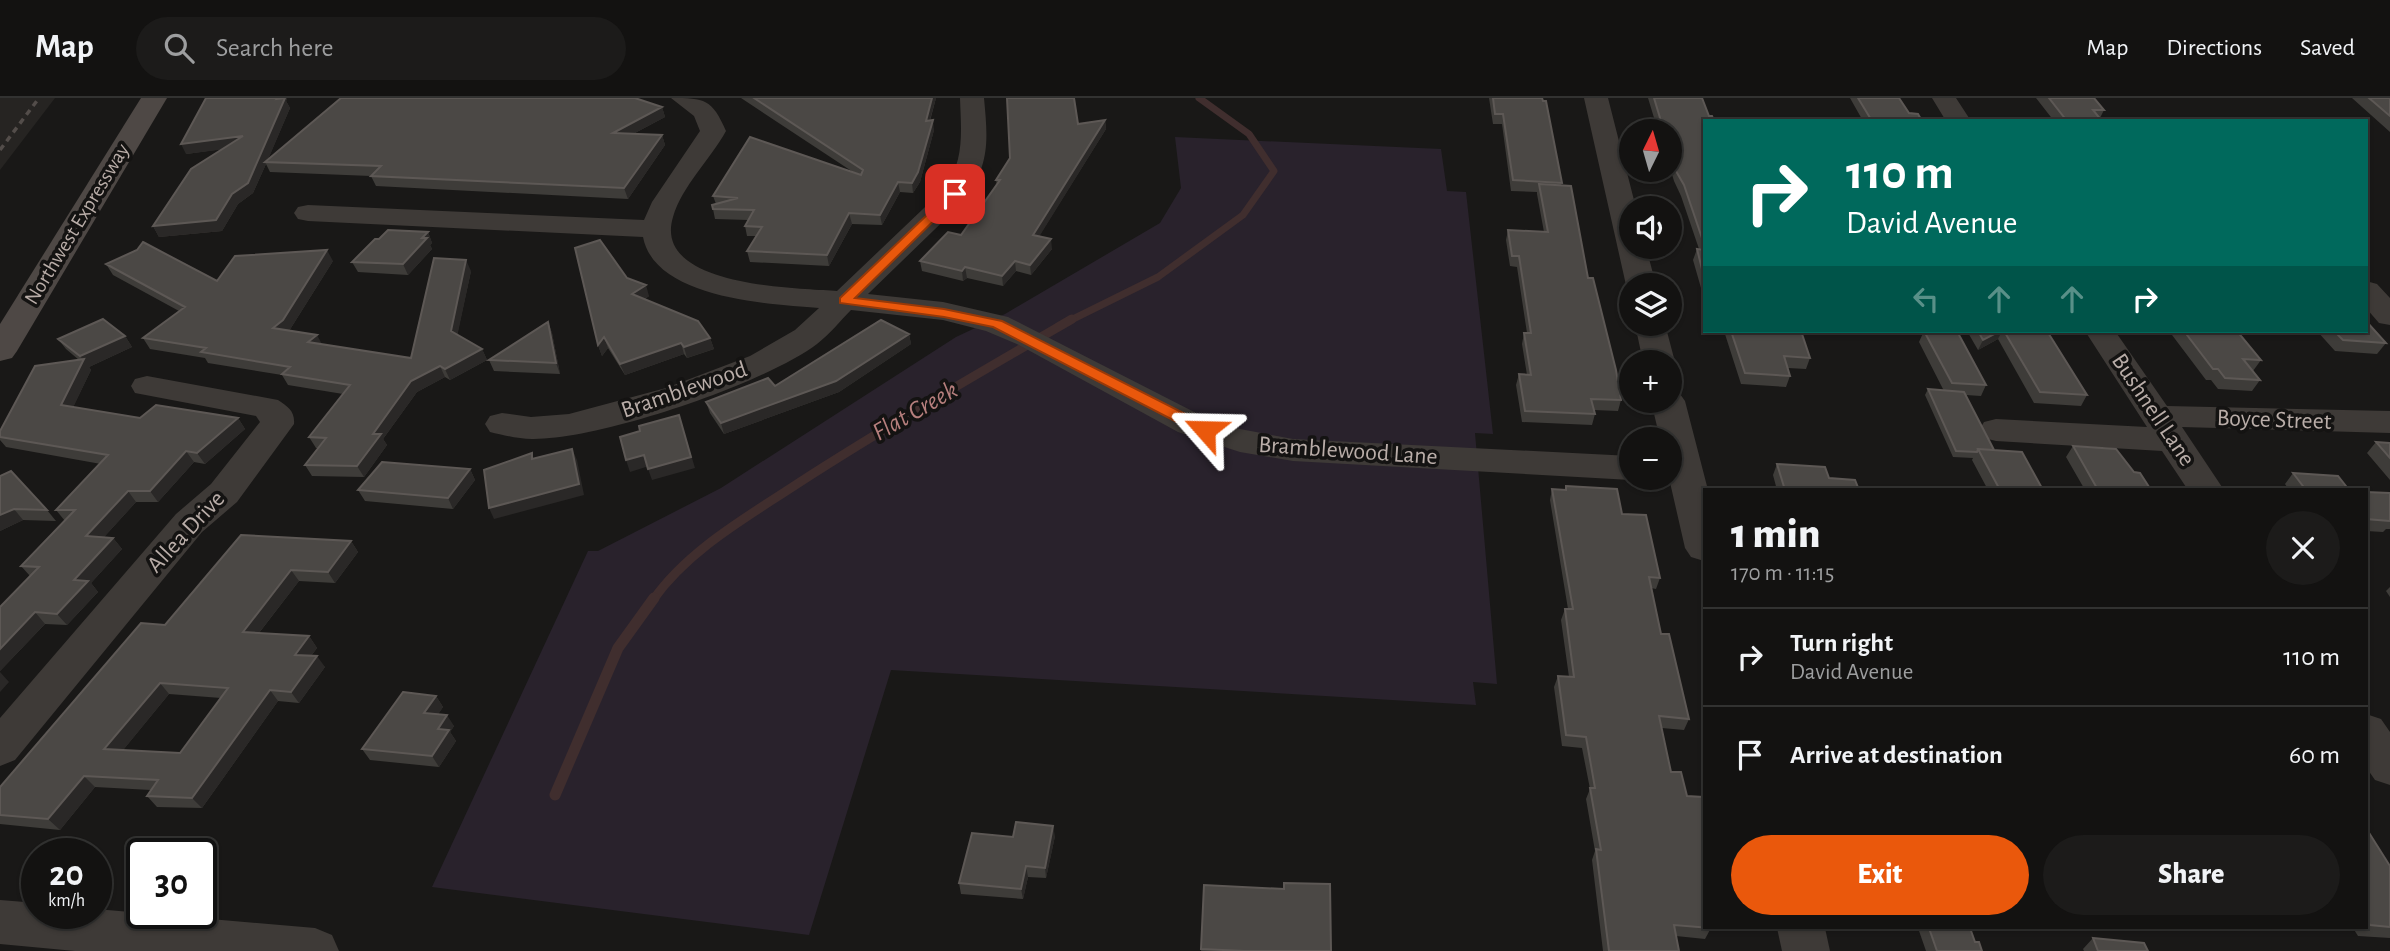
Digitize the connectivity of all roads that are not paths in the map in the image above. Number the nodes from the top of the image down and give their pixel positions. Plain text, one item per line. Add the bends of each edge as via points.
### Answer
1 (154, 98) edge
2 (683, 98) edge
3 (972, 98) edge
4 (1596, 98) edge
5 (1944, 98) edge
6 (1958, 119) edge
7 (1619, 196) edge
8 (308, 213) dead end
9 (655, 229) junction
10 (2368, 292) edge
11 (844, 301) junction
12 (2390, 316) edge
13 (2101, 333) edge
14 (0, 351) edge
15 (147, 386) dead end
16 (2390, 422) edge
17 (502, 424) dead end
18 (2165, 428) junction
19 (1996, 430) dead end
20 (1619, 467) edge
21 (1682, 484) edge
22 (2205, 488) edge
23 (1703, 545) edge
24 (2368, 734) edge
25 (0, 748) edge
26 (2390, 767) edge
27 (0, 922) edge
28 (1801, 929) edge
29 (315, 951) edge
30 (1807, 951) edge

1 - 14 main road, Northwest Expressway
2 - 9 street via 705,112 713,131 665,202
3 - 11 street, Bramblewood via 974,155 966,181
4 - 7 street
5 - 6 street
8 - 9 street
9 - 11 street, Bramblewood Lane via 667,259 705,282
10 - 12 street
11 - 17 street, Bramblewood via 788,349 678,395 569,425 531,428
11 - 20 street, Bramblewood Lane via 998,324 1190,424 1252,445
13 - 18 street, Bushnell Lane
15 - 25 street, Allea Drive via 267,408 278,416 277,424 224,493 189,523
16 - 18 street, Boyce Street
18 - 19 street, Boyce Street
18 - 22 street, Bushnell Lane
21 - 23 street
24 - 26 street
27 - 29 street
28 - 30 street

